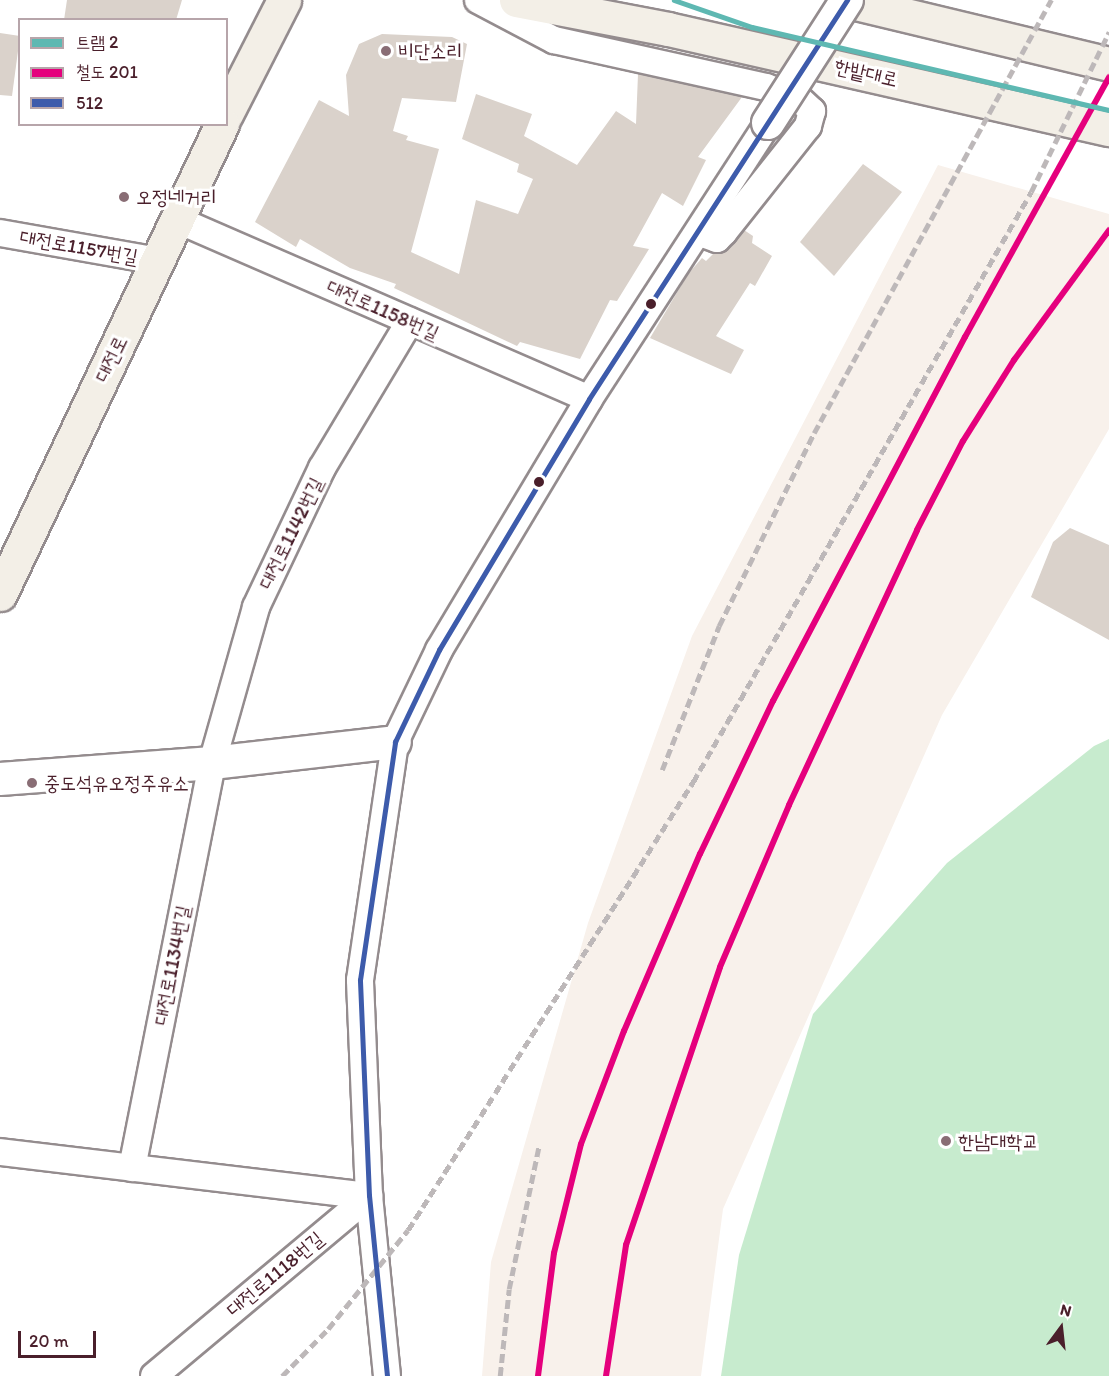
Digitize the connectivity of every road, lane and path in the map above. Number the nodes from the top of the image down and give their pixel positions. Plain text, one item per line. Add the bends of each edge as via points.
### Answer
1 (284, 0) edge
2 (478, 0) edge
3 (516, 0) edge
4 (845, 0) edge
5 (1109, 64) edge
6 (228, 110) edge
7 (768, 123) joint
8 (221, 126) edge
9 (1109, 129) edge
10 (178, 220) junction
11 (698, 232) junction
12 (0, 233) edge
13 (159, 261) junction
14 (410, 321) junction
15 (590, 399) junction
16 (0, 594) edge
17 (396, 742) junction
18 (212, 763) junction
19 (0, 779) edge
20 (0, 1152) edge
21 (132, 1168) junction
22 (369, 1196) junction
23 (154, 1376) edge
24 (387, 1376) edge

1 - 6 main road
2 - 11 street via 554,40 766,87 799,99 812,111 808,126 717,239
3 - 9 main road, 한밭대로 via 668,29
4 - 5 main road
4 - 7 street, bridge
7 - 11 street
8 - 10 main road, 대전로
10 - 13 main road, 대전로
10 - 14 street, 대전로1158번길
11 - 15 street
12 - 13 street, 대전로1157번길
13 - 16 main road, 대전로
14 - 15 street, 대전로1158번길
14 - 18 street, 대전로1142번길 via 322,468 256,607
15 - 17 street via 439,650
17 - 18 street
17 - 22 street via 360,980
18 - 19 street
18 - 21 street, 대전로1134번길
20 - 21 street
21 - 22 street
22 - 23 street, 대전로1118번길
22 - 24 street

